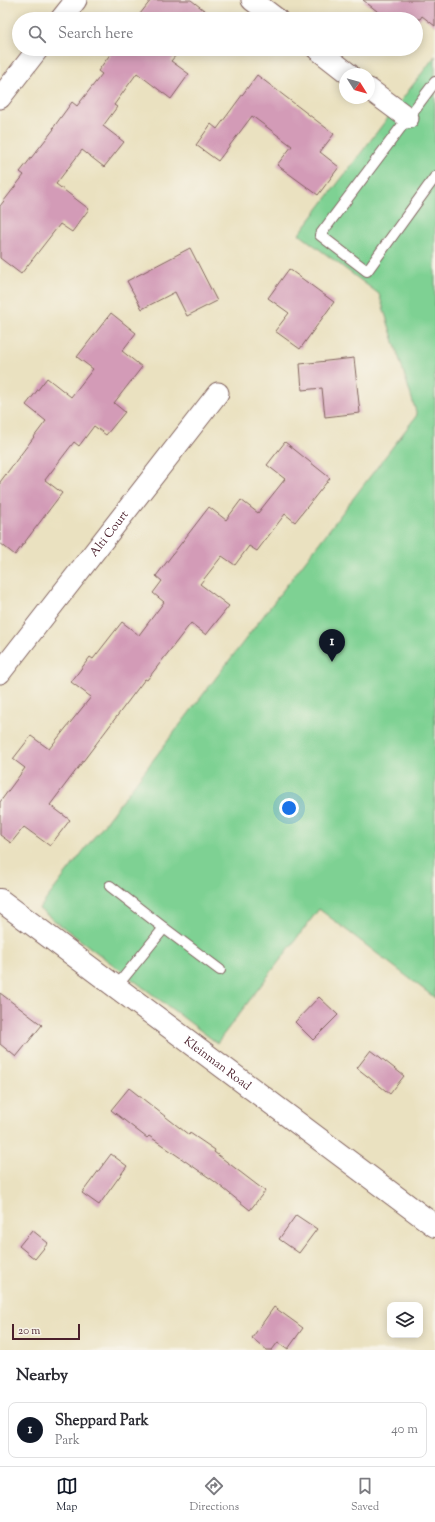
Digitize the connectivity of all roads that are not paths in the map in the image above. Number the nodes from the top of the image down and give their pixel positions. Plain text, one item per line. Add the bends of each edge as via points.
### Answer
1 (76, 0) edge
2 (252, 0) edge
3 (67, 12) edge
4 (268, 12) edge
5 (33, 56) edge
6 (326, 56) edge
7 (342, 68) edge
8 (435, 82) edge
9 (375, 93) edge
10 (0, 98) edge
11 (408, 118) junction
12 (435, 177) edge
13 (218, 393) dead end
14 (0, 673) edge
15 (110, 886) dead end
16 (0, 900) edge
17 (164, 928) junction
18 (220, 970) dead end
19 (116, 987) junction
20 (435, 1226) edge

1 - 3 street
2 - 4 street
5 - 10 street
6 - 7 street
8 - 11 lane
9 - 11 street
11 - 12 lane via 320,235 366,271
13 - 14 street, Alti Court
15 - 17 lane
16 - 19 street, Kleinman Road
17 - 18 lane
17 - 19 lane
19 - 20 street, Kleinman Road

